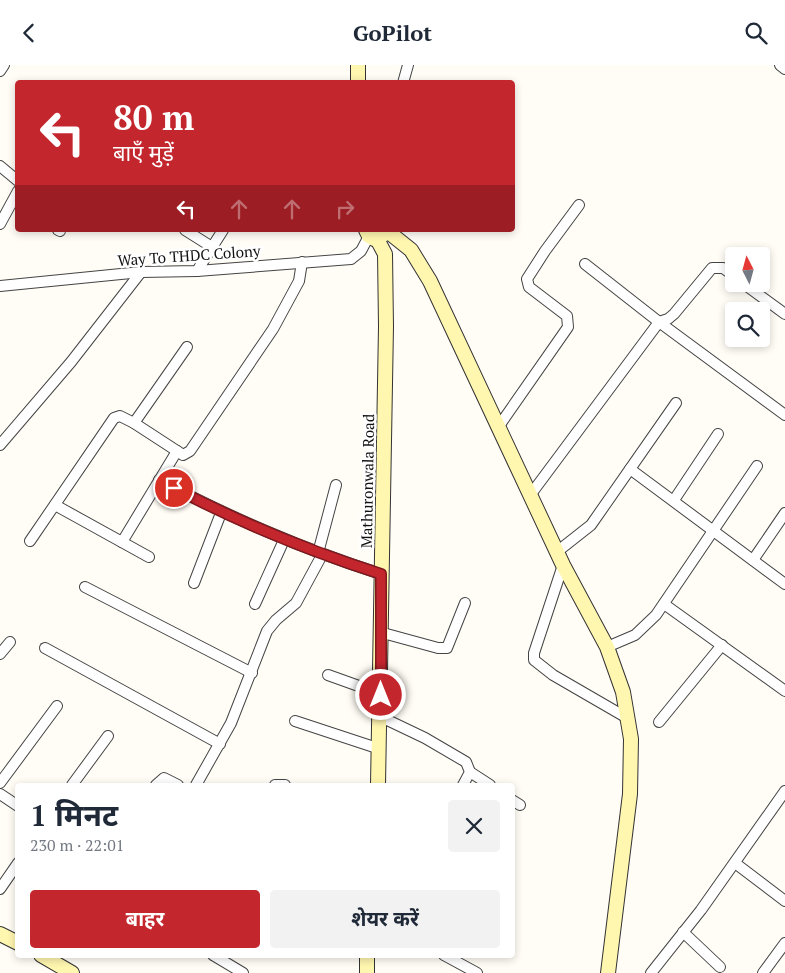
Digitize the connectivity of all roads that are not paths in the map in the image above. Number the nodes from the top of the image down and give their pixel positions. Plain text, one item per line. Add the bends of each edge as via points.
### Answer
1 (4, 65) edge
2 (358, 65) edge
3 (408, 65) edge
4 (780, 65) edge
5 (785, 69) edge
6 (0, 71) edge
7 (358, 80) edge
8 (404, 80) edge
9 (0, 166) edge
10 (15, 178) edge
11 (15, 198) edge
12 (579, 205) dead end
13 (0, 224) edge
14 (188, 232) edge
15 (222, 232) edge
16 (377, 233) edge
17 (212, 247) junction
18 (302, 262) junction
19 (585, 264) dead end
20 (725, 270) edge
21 (197, 271) junction
22 (141, 272) junction
23 (2, 289) edge
24 (757, 293) edge
25 (785, 313) edge
26 (659, 322) junction
27 (187, 347) dead end
28 (676, 403) dead end
29 (785, 415) edge
30 (134, 423) junction
31 (499, 427) junction
32 (718, 434) dead end
33 (0, 445) edge
34 (177, 451) junction
35 (757, 466) dead end
36 (630, 469) junction
37 (159, 480) junction
38 (336, 485) dead end
39 (530, 494) junction
40 (674, 500) junction
41 (55, 505) junction
42 (221, 513) junction
43 (785, 513) edge
44 (712, 529) junction
45 (284, 540) junction
46 (30, 541) dead end
47 (122, 542) junction
48 (558, 551) junction
49 (320, 554) junction
50 (149, 557) dead end
51 (752, 559) junction
52 (563, 565) junction
53 (381, 574) junction
54 (194, 583) dead end
55 (785, 585) edge
56 (85, 587) dead end
57 (465, 603) dead end
58 (256, 604) dead end
59 (664, 604) junction
60 (382, 633) junction
61 (10, 642) dead end
62 (722, 645) junction
63 (607, 647) junction
64 (45, 648) dead end
65 (0, 654) edge
66 (252, 673) junction
67 (328, 675) dead end
68 (785, 691) edge
69 (381, 695) junction
70 (57, 707) dead end
71 (381, 717) junction
72 (629, 719) junction
73 (295, 721) dead end
74 (659, 722) dead end
75 (108, 736) dead end
76 (220, 744) junction
77 (380, 749) junction
78 (470, 772) junction
79 (0, 783) edge
80 (73, 783) edge
81 (158, 783) edge
82 (174, 783) edge
83 (197, 783) edge
84 (378, 783) edge
85 (464, 783) edge
86 (487, 783) edge
87 (784, 793) edge
88 (0, 794) edge
89 (15, 804) edge
90 (735, 863) junction
91 (15, 867) edge
92 (0, 889) edge
93 (785, 901) edge
94 (683, 932) junction
95 (0, 934) edge
96 (15, 942) edge
97 (785, 943) edge
98 (47, 958) edge
99 (218, 958) edge
100 (367, 958) edge
101 (462, 959) edge
102 (720, 967) dead end
103 (72, 973) edge
104 (244, 973) edge
105 (367, 973) edge
106 (477, 973) edge
107 (608, 973) edge
108 (651, 973) edge
109 (763, 973) edge

1 - 6 street
2 - 7 main road
3 - 8 street
4 - 5 street
9 - 10 street
11 - 13 street
12 - 31 street via 528,279 529,287 567,316 568,327
14 - 17 street
15 - 17 street
16 - 18 street, Way To THDC Colony via 351,259
16 - 31 main road via 411,250 422,266
16 - 53 main road, Mathuronwala Road via 385,254 386,326
17 - 21 street
18 - 21 street, Way To THDC Colony
18 - 34 street via 299,281 273,329 190,451 183,455
19 - 26 street
20 - 26 street via 712,269 674,314
21 - 22 street, Way To THDC Colony
22 - 23 street, Way To THDC Colony
22 - 33 street
24 - 25 street
26 - 29 street
26 - 39 street
27 - 30 street
28 - 36 street
30 - 34 street
30 - 41 street via 120,416 114,418
31 - 39 main road
32 - 40 street
34 - 37 street
35 - 44 street
36 - 40 street
36 - 48 street via 591,525
37 - 42 street
37 - 47 street
38 - 49 street
39 - 48 main road
40 - 44 street
41 - 46 street
41 - 47 street
42 - 45 street
42 - 54 street
43 - 51 street
44 - 51 street
44 - 59 street
45 - 49 street
45 - 58 street
47 - 50 street
48 - 52 main road
49 - 53 street
49 - 66 street via 296,603 267,631
51 - 55 street
52 - 63 main road
52 - 72 street via 534,660 553,675
53 - 60 main road, Mathuronwala Road
56 - 66 street
57 - 60 street via 447,648
59 - 62 street
59 - 63 street via 636,635
60 - 69 main road, Mathuronwala Road
61 - 65 street
62 - 68 street
62 - 74 street
63 - 72 main road
64 - 76 street
66 - 76 street
67 - 69 street
69 - 71 main road, Mathuronwala Road
70 - 79 street
71 - 77 main road, Mathuronwala Road
71 - 78 street via 449,751 466,762
72 - 107 main road via 630,794
73 - 77 street
75 - 80 street
76 - 83 street
77 - 84 main road, Mathuronwala Road
78 - 85 street
78 - 86 street
81 - 82 street via 164,778
87 - 90 street
88 - 89 street
90 - 93 street
90 - 94 street
91 - 92 street
94 - 102 street
94 - 108 street
95 - 96 main road
97 - 109 street
98 - 103 main road
99 - 104 street
100 - 105 main road
101 - 106 street

